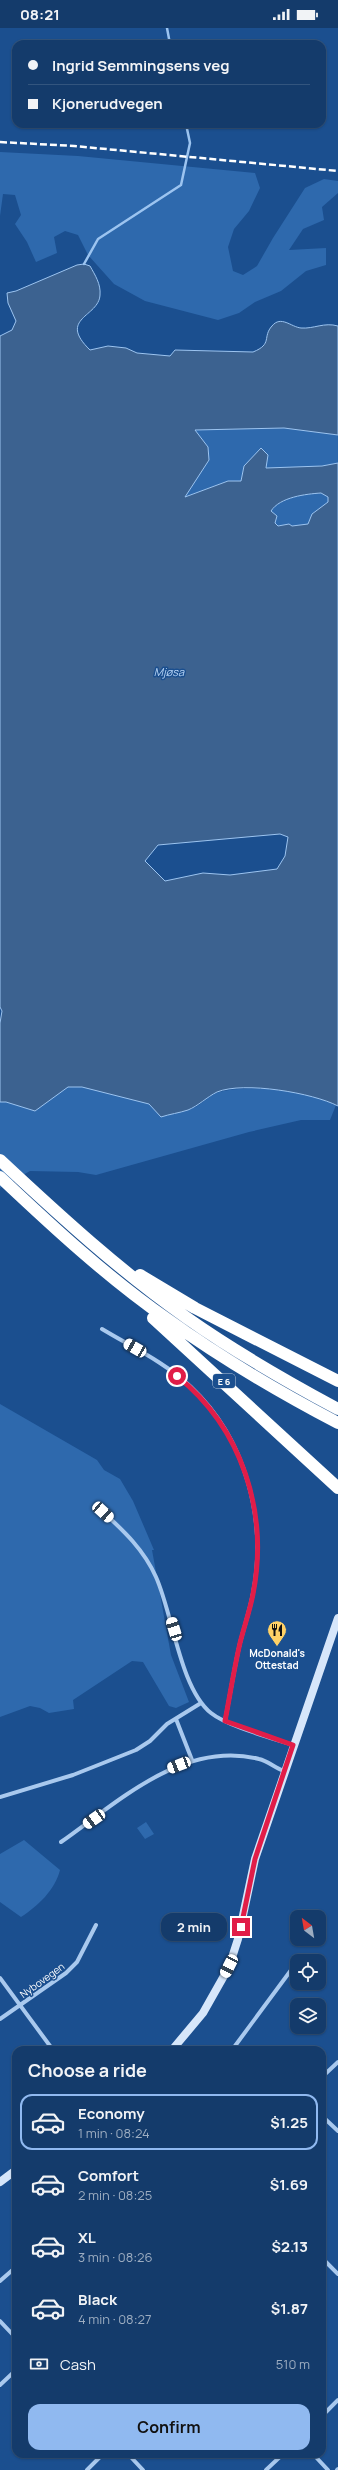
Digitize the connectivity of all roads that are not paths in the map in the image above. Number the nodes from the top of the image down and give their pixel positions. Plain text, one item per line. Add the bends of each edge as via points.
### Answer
1 (0, 1160) edge
2 (0, 1177) edge
3 (114, 1262) junction
4 (110, 1275) junction
5 (102, 1329) dead end
6 (338, 1381) edge
7 (338, 1409) edge
8 (338, 1423) edge
9 (338, 1488) edge
10 (103, 1512) dead end
11 (338, 1618) edge
12 (201, 1703) junction
13 (176, 1718) junction
14 (225, 1721) junction
15 (293, 1745) junction
16 (192, 1760) junction
17 (284, 1771) junction
18 (0, 1797) edge
19 (61, 1842) dead end
20 (96, 1925) dead end
21 (290, 1972) edge
22 (0, 1978) edge
23 (20, 2006) junction
24 (0, 2019) edge
25 (50, 2046) edge
26 (175, 2046) edge
27 (234, 2046) edge
28 (338, 2062) edge
29 (326, 2073) edge
30 (326, 2120) edge
31 (338, 2131) edge
32 (12, 2173) edge
33 (0, 2182) edge
34 (326, 2262) edge
35 (12, 2270) edge
36 (338, 2274) edge
37 (0, 2281) edge
38 (0, 2321) edge
39 (12, 2334) edge
40 (12, 2374) edge
41 (0, 2385) edge
42 (338, 2400) edge
43 (326, 2412) edge
44 (99, 2458) edge
45 (132, 2458) edge
46 (278, 2458) edge
47 (317, 2458) edge
48 (87, 2470) edge
49 (143, 2470) edge
50 (266, 2470) edge
51 (328, 2470) edge

1 - 3 highway
2 - 4 highway, E 6
3 - 6 highway via 194,1308
3 - 7 highway via 221,1342
4 - 8 highway, E 6 via 224,1358
4 - 9 highway, E 6 via 155,1320
5 - 14 street via 146,1355 191,1387 217,1416 245,1467 253,1504 256,1560 253,1593
10 - 12 street via 130,1537 154,1573 171,1618 186,1670
11 - 15 main road
12 - 13 street
12 - 14 street
13 - 16 street
13 - 18 street via 136,1750
14 - 15 street
15 - 17 main road
16 - 17 street via 212,1757 260,1759
16 - 19 street via 167,1770
17 - 26 main road via 255,1859 238,1939 229,1966 203,2013
20 - 23 street, Nybovegen via 72,1968
21 - 27 street
22 - 23 street
23 - 24 street, Nybovegen
23 - 25 street
28 - 29 street
30 - 31 street
32 - 33 main road
34 - 36 street
35 - 37 street
38 - 39 street
40 - 41 street
42 - 43 street
44 - 48 street
45 - 49 street
46 - 50 street
47 - 51 street

